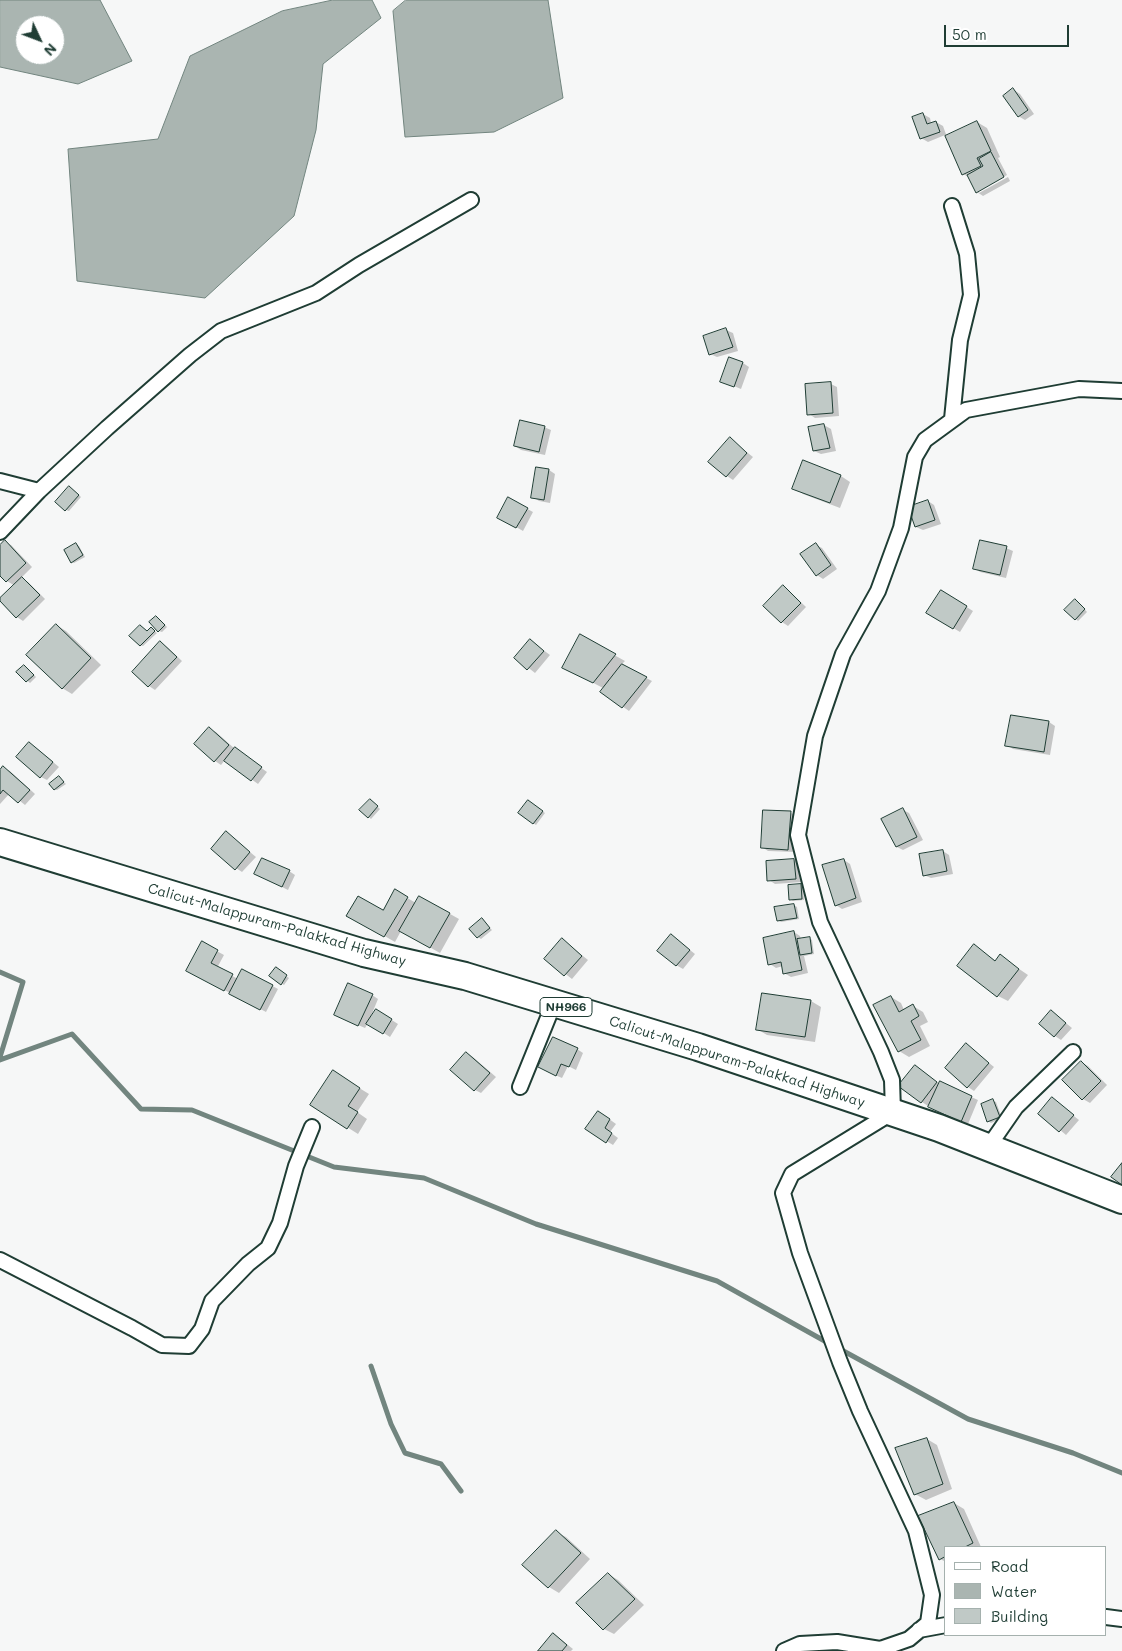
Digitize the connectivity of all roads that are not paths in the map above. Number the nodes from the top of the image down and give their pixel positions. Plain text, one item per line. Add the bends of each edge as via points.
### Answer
1 (471, 200) dead end
2 (952, 206) dead end
3 (1122, 391) edge
4 (952, 418) junction
5 (0, 481) edge
6 (39, 490) junction
7 (0, 532) edge
8 (0, 842) edge
9 (554, 1003) junction
10 (1073, 1052) dead end
11 (520, 1086) dead end
12 (893, 1112) junction
13 (312, 1127) dead end
14 (989, 1146) junction
15 (1122, 1200) edge
16 (0, 1260) edge
17 (1107, 1618) edge
18 (1122, 1618) edge
19 (944, 1625) edge
20 (919, 1630) junction
21 (888, 1649) edge
22 (784, 1651) edge

1 - 6 street via 359,264 316,293 221,331 106,428
2 - 4 street via 967,254 972,295 960,340
3 - 4 street via 1079,389 966,410
4 - 12 street via 925,440 915,457 901,528 885,573 843,654 815,736 798,835 820,922 892,1080
5 - 6 street
6 - 7 street
8 - 9 highway, Calicut-Malappuram-Palakkad Highway / NH966 via 364,953 464,976
9 - 11 street
9 - 12 highway, Calicut-Malappuram-Palakkad Highway / NH966
10 - 14 street via 1016,1107
12 - 14 highway, Calicut-Malappuram-Palakkad Highway / NH966
12 - 20 street via 792,1174 782,1193 814,1296 840,1362 916,1531 932,1595 928,1623
13 - 16 street via 296,1166 280,1223 268,1248 212,1301 202,1329 189,1346 162,1345
14 - 15 highway, Calicut-Malappuram-Palakkad Highway / NH966
17 - 18 street
19 - 20 street
20 - 21 street
21 - 22 street via 837,1642 800,1644

